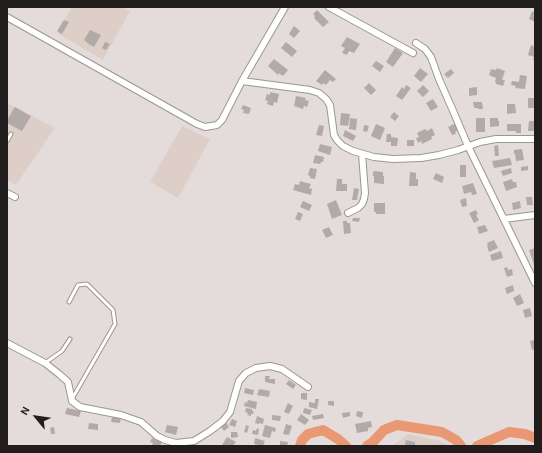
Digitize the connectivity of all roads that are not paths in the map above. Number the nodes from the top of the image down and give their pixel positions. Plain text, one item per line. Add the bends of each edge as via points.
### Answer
1 (285, 7) edge
2 (329, 7) edge
3 (7, 17) edge
4 (416, 43) dead end
5 (413, 53) dead end
6 (242, 81) junction
7 (11, 134) dead end
8 (535, 139) edge
9 (7, 141) edge
10 (468, 146) junction
11 (362, 154) junction
12 (7, 193) edge
13 (15, 197) dead end
14 (348, 213) dead end
15 (535, 216) edge
16 (504, 218) junction
17 (535, 283) edge
18 (68, 302) dead end
19 (70, 339) dead end
20 (7, 343) edge
21 (45, 363) junction
22 (308, 387) dead end
23 (72, 401) junction

1 - 6 street
2 - 5 street
3 - 6 street via 205,127 217,125 222,120
4 - 10 street via 431,57
6 - 11 street via 318,93 326,98 330,105 337,140 343,146
7 - 9 lane
8 - 10 street via 496,139
10 - 11 street via 421,158 393,160
10 - 16 street
11 - 14 street via 364,199 358,208
12 - 13 street
15 - 16 street
16 - 17 street
18 - 23 lane via 78,285 87,284 113,310 115,324
19 - 21 lane via 62,351
20 - 21 street
21 - 23 street via 68,382
22 - 23 street via 282,369 270,366 256,368 246,373 239,381 230,412 223,421 194,441 176,443 157,436 141,422 121,415 80,407

